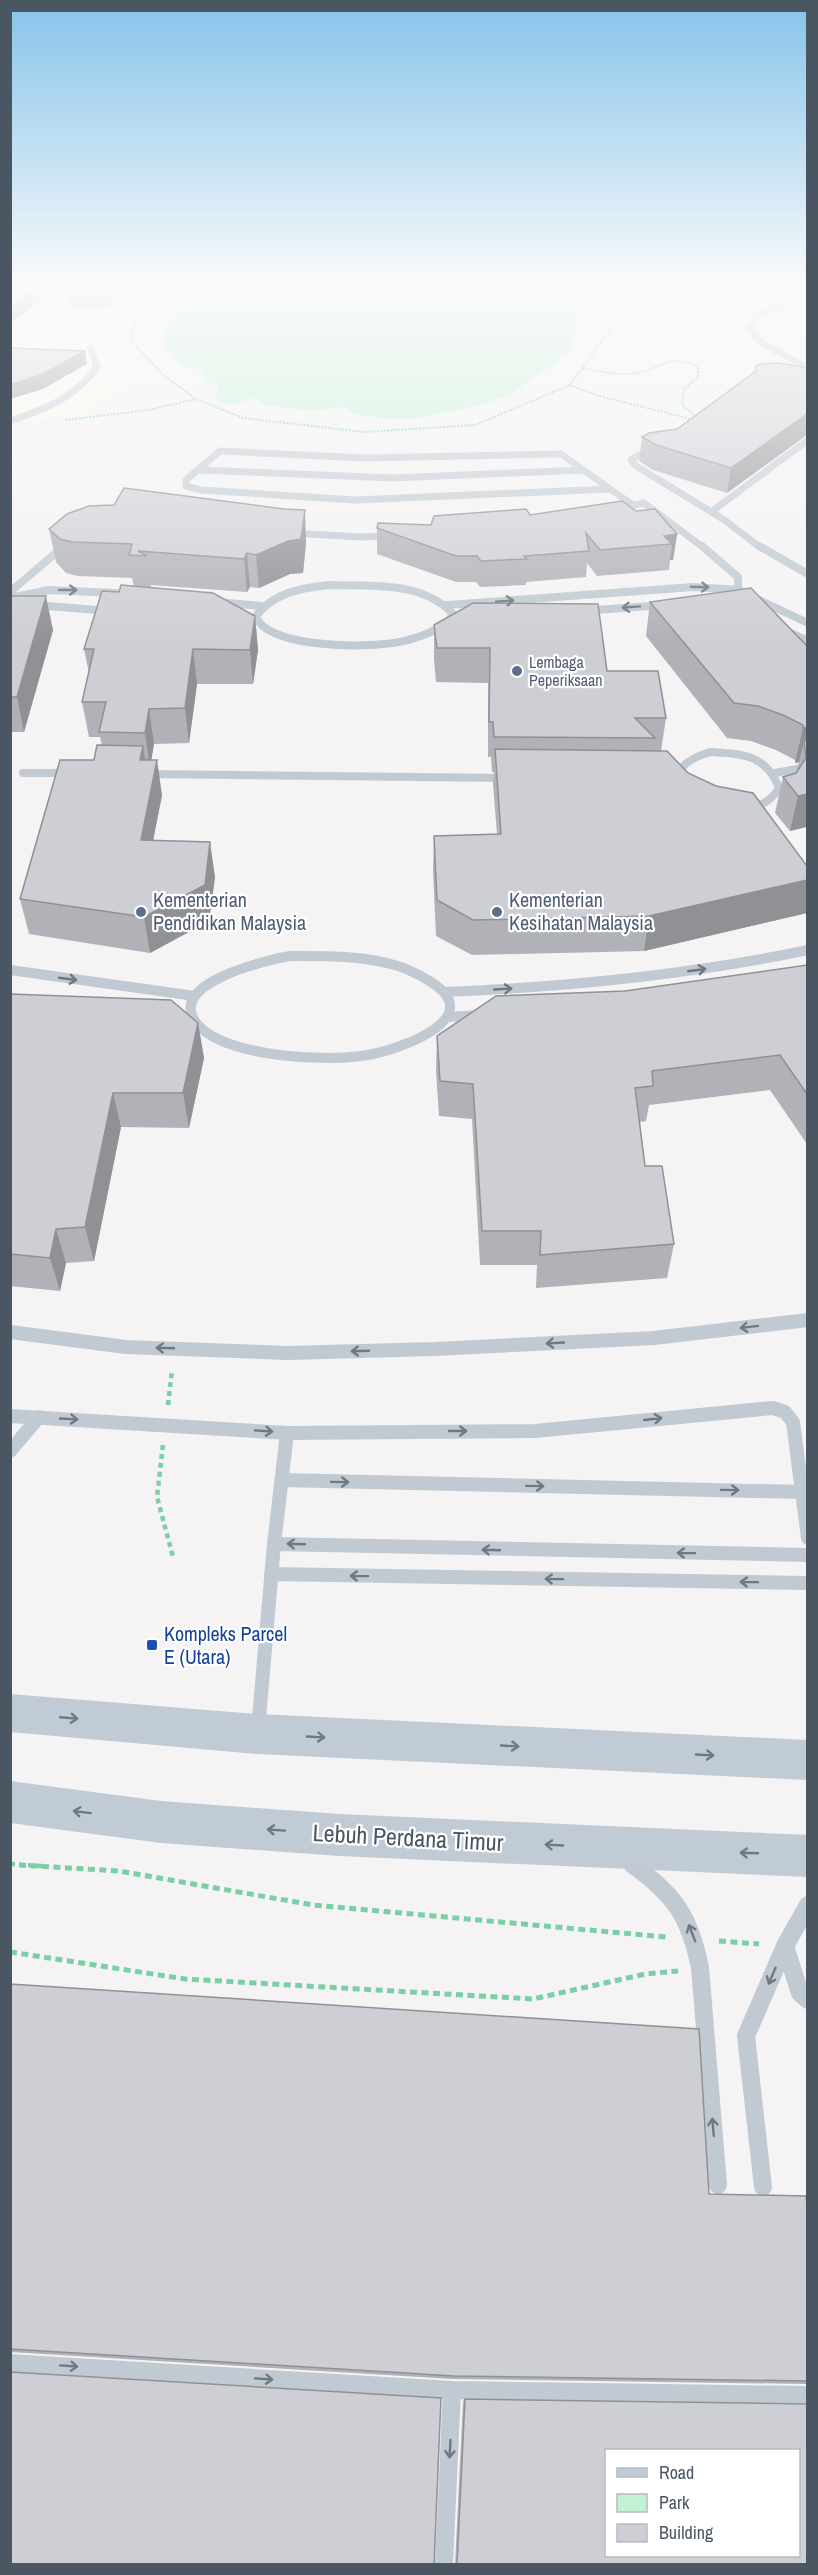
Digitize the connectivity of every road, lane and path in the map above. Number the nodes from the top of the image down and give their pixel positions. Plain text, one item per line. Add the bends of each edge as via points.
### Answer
1 (54, 406) edge
2 (165, 406) edge
3 (210, 406) edge
4 (520, 406) edge
5 (642, 406) edge
6 (683, 406) edge
7 (696, 419) junction
8 (62, 420) dead end
9 (10, 421) edge
10 (807, 440) edge
11 (199, 470) junction
12 (583, 470) junction
13 (611, 489) junction
14 (633, 505) junction
15 (613, 510) edge
16 (711, 512) junction
17 (285, 533) edge
18 (402, 536) edge
19 (72, 540) edge
20 (807, 574) edge
21 (738, 590) junction
22 (10, 592) edge
23 (125, 594) edge
24 (10, 598) edge
25 (205, 601) edge
26 (765, 603) junction
27 (678, 604) edge
28 (447, 605) junction
29 (262, 606) junction
30 (756, 608) edge
31 (576, 611) edge
32 (116, 612) edge
33 (10, 613) edge
34 (461, 620) edge
35 (450, 621) junction
36 (807, 622) edge
37 (248, 623) edge
38 (259, 624) junction
39 (778, 626) edge
40 (807, 640) edge
41 (807, 766) edge
42 (23, 773) dead end
43 (775, 773) junction
44 (82, 774) edge
45 (130, 774) edge
46 (513, 778) edge
47 (665, 780) edge
48 (677, 780) junction
49 (807, 950) edge
50 (10, 970) edge
51 (444, 992) junction
52 (195, 996) junction
53 (489, 1014) edge
54 (447, 1017) junction
55 (184, 1021) edge
56 (196, 1023) junction
57 (807, 1320) edge
58 (10, 1332) edge
59 (175, 1349) junction
60 (10, 1416) edge
61 (39, 1417) junction
62 (166, 1425) junction
63 (287, 1433) junction
64 (10, 1451) edge
65 (282, 1480) junction
66 (801, 1492) junction
67 (807, 1538) edge
68 (274, 1544) junction
69 (807, 1555) edge
70 (173, 1557) dead end
71 (272, 1574) junction
72 (807, 1583) edge
73 (10, 1713) edge
74 (257, 1734) junction
75 (807, 1760) edge
76 (10, 1802) edge
77 (609, 1847) junction
78 (807, 1856) edge
79 (10, 1864) edge
80 (807, 1905) edge
81 (695, 1939) junction
82 (785, 1946) junction
83 (10, 1952) edge
84 (700, 1968) junction
85 (807, 2000) edge
86 (718, 2185) dead end
87 (763, 2187) dead end
88 (10, 2363) edge
89 (452, 2390) junction
90 (807, 2395) edge
91 (444, 2565) edge

1 - 9 lane
2 - 8 path
3 - 4 path via 243,418 364,432 475,425
5 - 7 path
6 - 7 path
7 - 16 lane via 631,460
10 - 16 lane
11 - 12 lane via 393,478
11 - 12 lane via 220,451 376,458 561,454
11 - 13 lane via 186,480 190,489 355,500
12 - 13 lane
13 - 14 lane
14 - 15 lane
14 - 21 lane via 644,503 697,542 738,577
16 - 20 lane
17 - 18 lane
19 - 22 lane
21 - 26 lane
28 -> 21 lane via 694,587
24 -> 23 lane via 69,589
25 - 29 lane
26 - 30 lane
26 - 36 lane
27 -> 31 lane
28 - 29 lane via 397,588 329,585 290,592
28 - 35 lane via 452,613
29 - 38 lane via 255,617
32 - 33 lane via 47,606
34 - 35 lane
35 - 38 lane via 418,638 377,645 310,643
37 - 38 lane
39 - 40 lane
41 - 43 lane
42 - 44 lane
43 - 48 lane via 760,761 739,754 710,752 681,766
43 - 48 lane via 779,788 771,801 752,809 723,810 699,803 681,789
45 - 46 lane
47 - 48 lane
51 -> 49 lane via 600,983 747,964
50 -> 52 lane
51 - 52 lane via 425,977 378,960 290,956 238,967 214,979
51 - 54 lane via 450,1003
52 - 56 lane via 192,1010
53 - 54 lane
54 - 56 lane via 405,1046 351,1058 262,1054 213,1035
55 - 56 lane
57 -> 59 lane via 654,1338 435,1349 287,1353
59 -> 58 lane via 126,1347
59 - 62 path
60 - 61 lane
61 -> 62 lane
61 - 64 lane
62 -> 63 lane
62 - 70 path via 157,1497
63 - 65 lane
63 -> 66 lane via 535,1431 773,1408 791,1415
65 -> 66 lane
65 - 68 lane
66 - 67 lane
69 -> 68 lane
68 - 71 lane
72 -> 71 lane
71 - 74 lane
73 -> 74 main road
74 -> 75 main road
77 -> 76 main road, Lebuh Perdana Timur via 161,1822
78 -> 77 main road, Lebuh Perdana Timur
81 -> 77 lane via 680,1905 662,1885
79 - 81 path via 118,1871 313,1905
80 - 82 lane
81 - 82 path
81 - 84 lane
82 - 85 lane via 800,1993
82 -> 87 lane via 746,2036
83 - 84 path via 185,1979 532,1999 645,1974
86 -> 84 lane
88 -> 89 lane
89 - 90 lane
89 -> 91 lane

